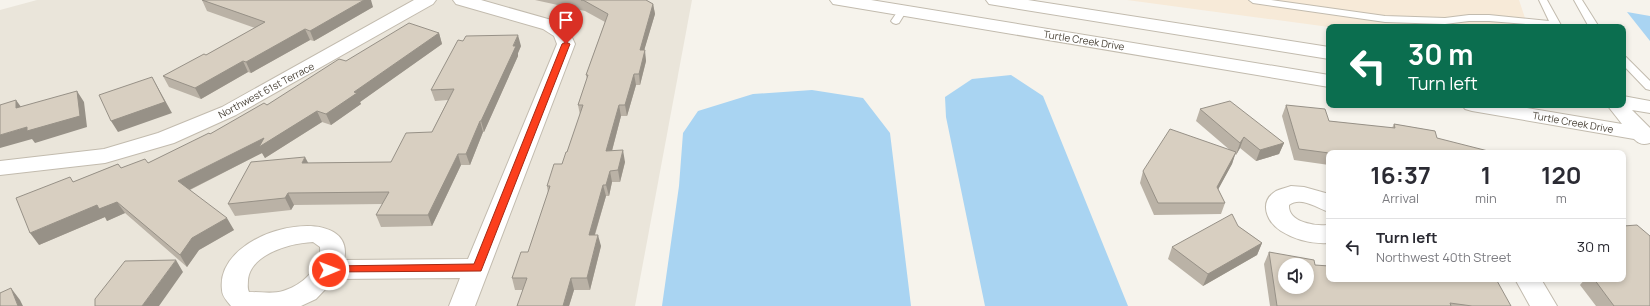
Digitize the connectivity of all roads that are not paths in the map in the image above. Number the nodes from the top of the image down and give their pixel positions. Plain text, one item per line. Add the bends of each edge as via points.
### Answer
1 (427, 0) edge
2 (462, 0) edge
3 (839, 0) edge
4 (995, 0) edge
5 (1253, 0) edge
6 (1543, 0) edge
7 (1578, 0) edge
8 (905, 10) edge
9 (1546, 24) edge
10 (1555, 24) edge
11 (1592, 24) edge
12 (1326, 54) edge
13 (1626, 62) edge
14 (1326, 80) edge
15 (1650, 86) edge
16 (1626, 103) edge
17 (1650, 107) edge
18 (1488, 108) edge
19 (1620, 108) edge
20 (1647, 138) edge
21 (0, 168) edge
22 (1326, 203) edge
23 (1326, 234) edge
24 (477, 268) junction
25 (329, 270) dead end
26 (1530, 282) edge
27 (462, 306) edge
28 (1544, 306) edge

1 - 21 street, Northwest 61st Terrace via 230,111 166,138 105,156
2 - 24 street via 549,24 562,33 566,44
3 - 8 street, Turtle Creek Drive
4 - 12 street
5 - 9 lane via 1385,19 1446,21 1489,18
6 - 10 lane
7 - 11 lane
8 - 14 street, Turtle Creek Drive
13 - 15 lane
16 - 17 street
18 - 20 street, Turtle Creek Drive
19 - 20 street
22 - 23 street via 1310,196 1289,195 1278,202 1277,209 1296,229 1317,235
24 - 25 street
24 - 27 street
26 - 28 street

